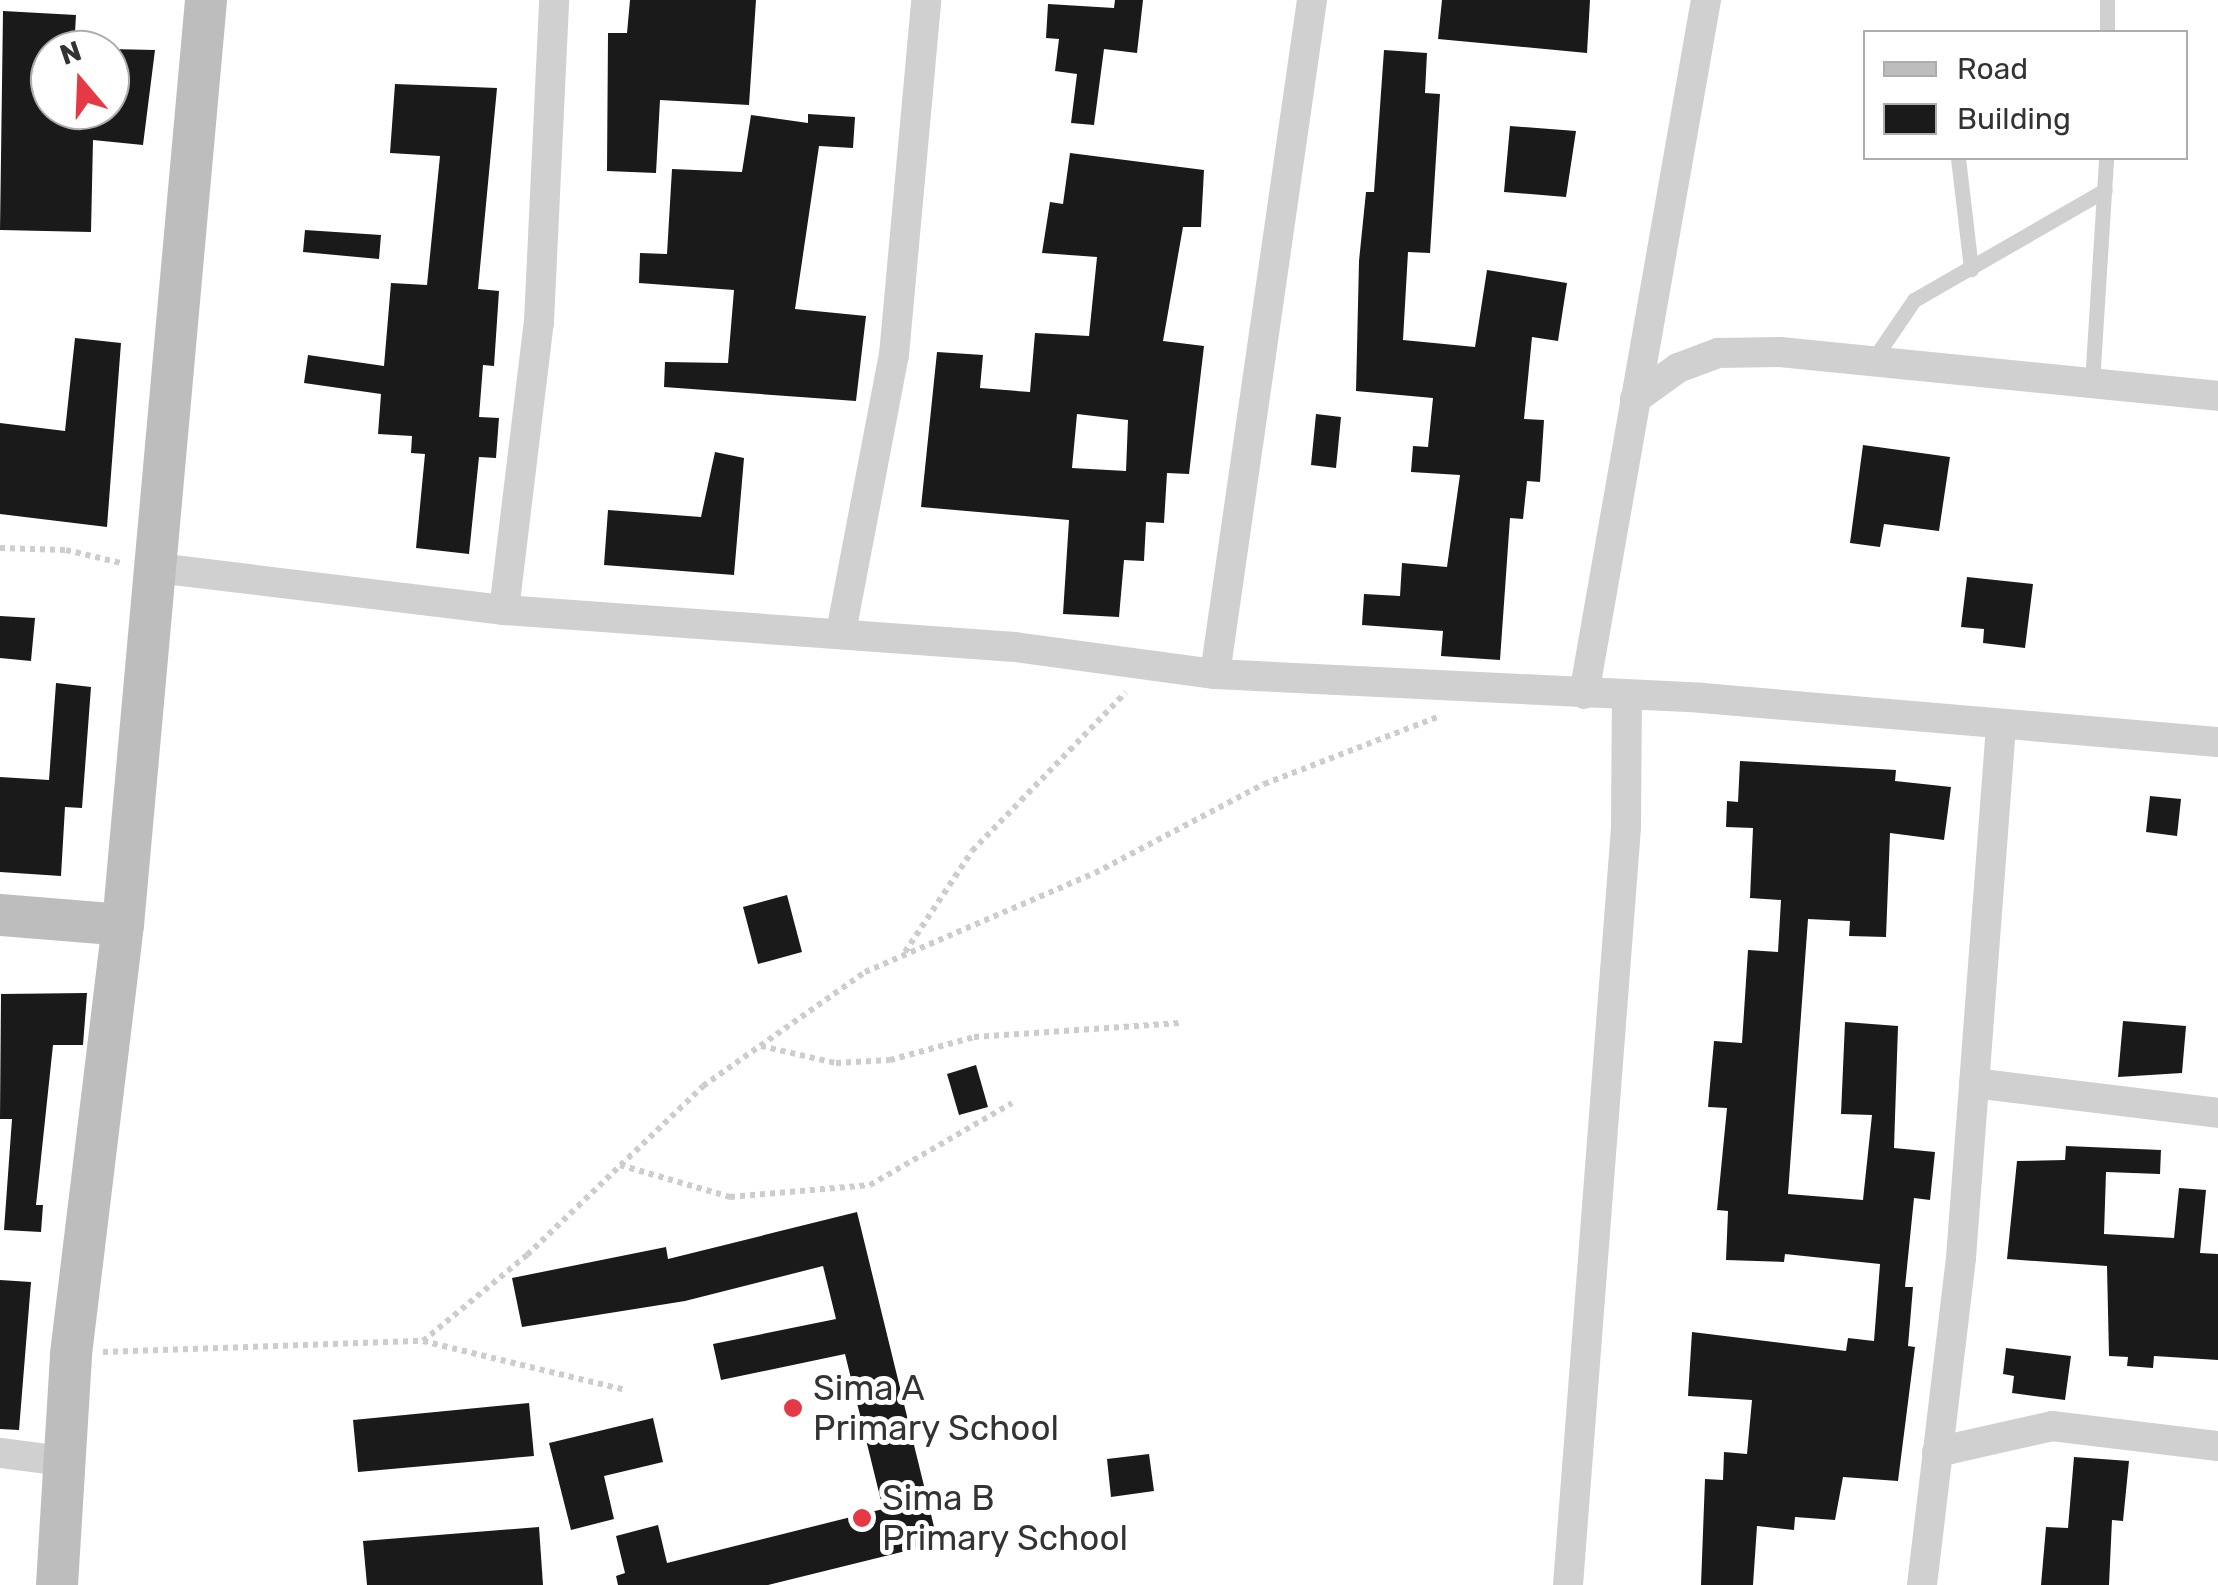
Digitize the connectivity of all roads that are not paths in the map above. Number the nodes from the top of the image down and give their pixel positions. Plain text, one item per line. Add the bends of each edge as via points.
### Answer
1 (206, 0) edge
2 (554, 0) edge
3 (926, 0) edge
4 (1312, 0) edge
5 (1706, 0) edge
6 (2107, 0) edge
7 (2107, 30) edge
8 (1958, 160) edge
9 (2106, 160) edge
10 (2105, 190) junction
11 (1971, 269) junction
12 (1873, 360) junction
13 (2092, 383) junction
14 (2218, 396) edge
15 (1634, 398) junction
16 (157, 568) junction
17 (504, 610) junction
18 (842, 632) junction
19 (1215, 674) junction
20 (1584, 694) junction
21 (1627, 695) junction
22 (2001, 726) junction
23 (2218, 742) edge
24 (0, 915) edge
25 (123, 925) junction
26 (1974, 1082) junction
27 (2218, 1113) edge
28 (2218, 1446) edge
29 (1937, 1452) junction
30 (0, 1454) edge
31 (63, 1461) junction
32 (57, 1585) edge
33 (1568, 1585) edge
34 (1922, 1585) edge

1 - 16 street
2 - 17 street via 539,322
3 - 18 street via 894,355
4 - 19 street
5 - 15 street
6 - 7 lane
8 - 11 lane
9 - 10 lane
10 - 11 lane
10 - 13 lane
11 - 12 lane via 1914,300
12 - 13 street
12 - 15 street via 1718,353 1678,368
13 - 14 street
15 - 20 street
16 - 17 street
16 - 25 street
17 - 18 street
18 - 19 street
19 - 20 street
20 - 21 street
21 - 22 street
21 - 33 street via 1626,826
22 - 23 street
22 - 26 street
24 - 25 street
25 - 31 street
26 - 27 street
26 - 29 street
28 - 29 street via 2052,1426
29 - 34 street
30 - 31 street
31 - 32 street

